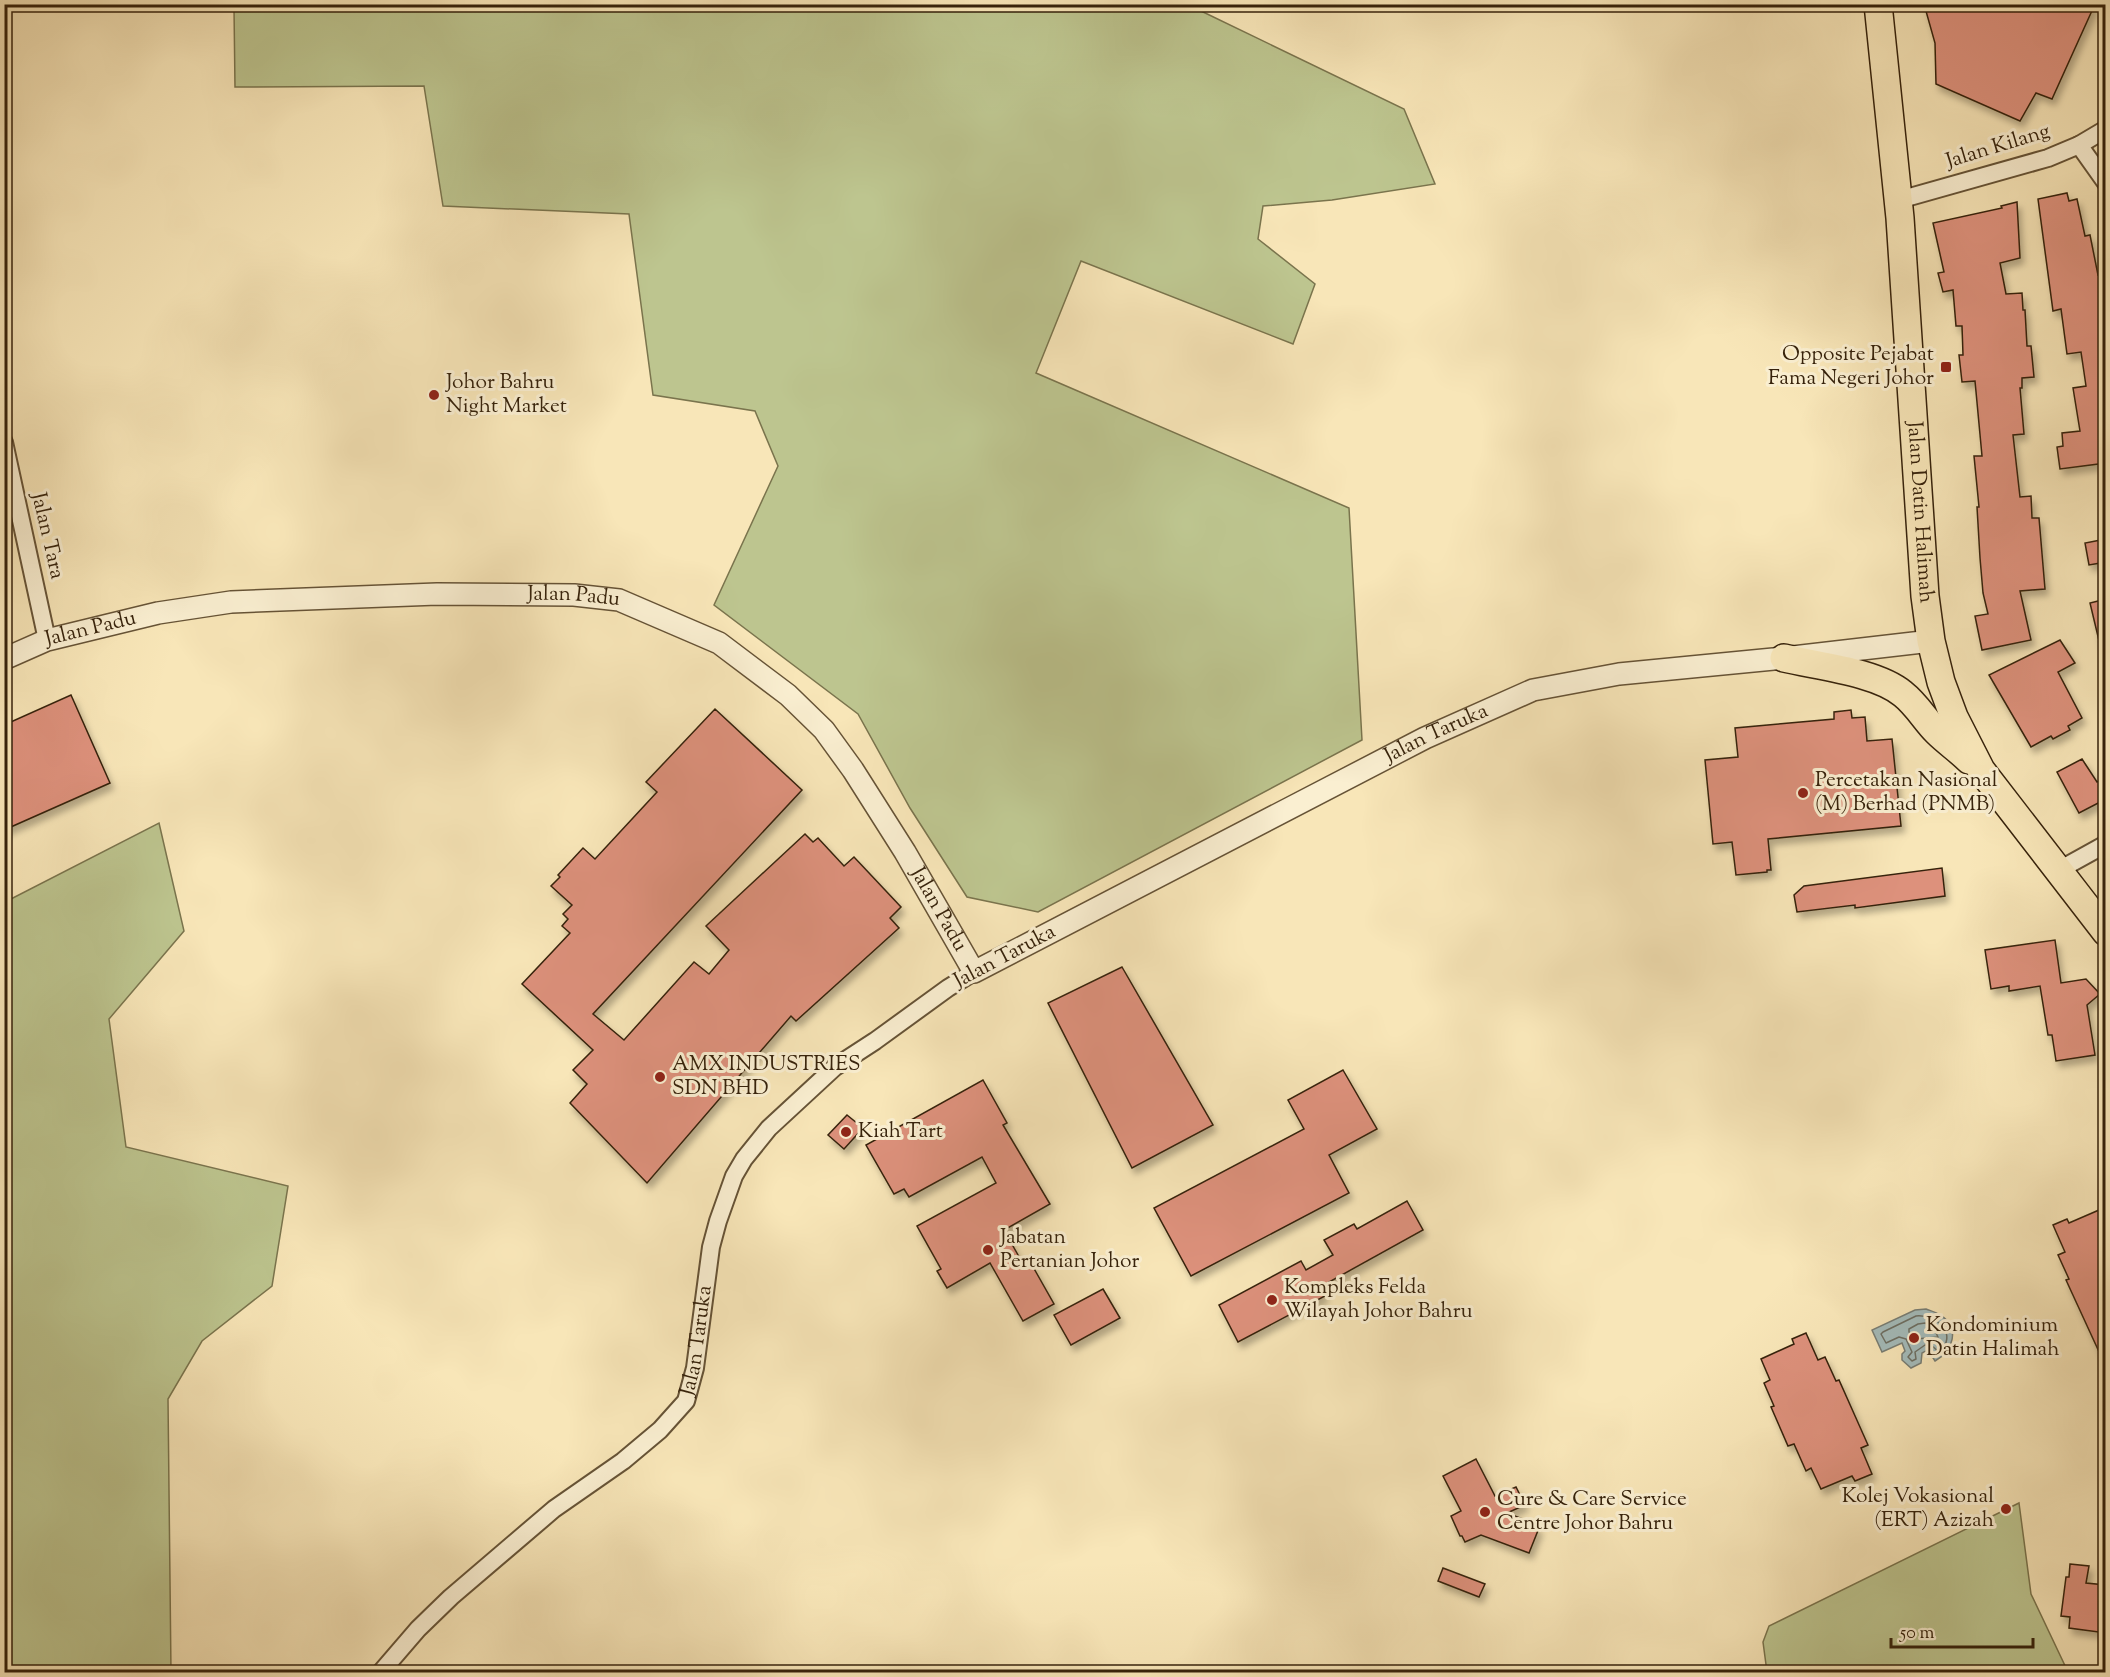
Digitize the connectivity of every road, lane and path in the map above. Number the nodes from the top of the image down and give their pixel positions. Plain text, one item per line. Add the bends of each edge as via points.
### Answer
1 (1878, 4) edge
2 (2106, 129) edge
3 (2079, 145) junction
4 (2106, 183) edge
5 (1899, 200) junction
6 (4, 442) edge
7 (47, 640) junction
8 (1932, 640) junction
9 (4, 658) edge
10 (1784, 658) junction
11 (1981, 770) junction
12 (2106, 844) edge
13 (2059, 870) junction
14 (2106, 932) edge
15 (974, 972) junction
16 (381, 1672) edge

1 - 5 main road, Jalan Datin Halimah
2 - 3 street, Jalan Kilang
3 - 4 street
3 - 5 street, Jalan Kilang via 2048,158
5 - 8 main road, Jalan Datin Halimah via 1921,547
6 - 7 street, Jalan Tara
7 - 9 street, Jalan Padu
7 - 15 street, Jalan Padu via 159,613 231,602 437,594 574,595 620,600 718,643 788,695 824,730 905,852
8 - 10 street, Jalan Taruka
8 - 11 main road, Jalan Datin Halimah via 1954,717
10 - 11 main road via 1888,684 1909,699 1936,731
10 - 15 street, Jalan Taruka via 1619,674 1533,690 1425,738
11 - 13 main road, Jalan Datin Halimah
12 - 13 street
13 - 14 main road, Jalan Datin Halimah
15 - 16 street, Jalan Taruka via 835,1067 769,1128 744,1159 734,1176 711,1247 695,1368 686,1401 660,1430 623,1461 554,1509 451,1597

